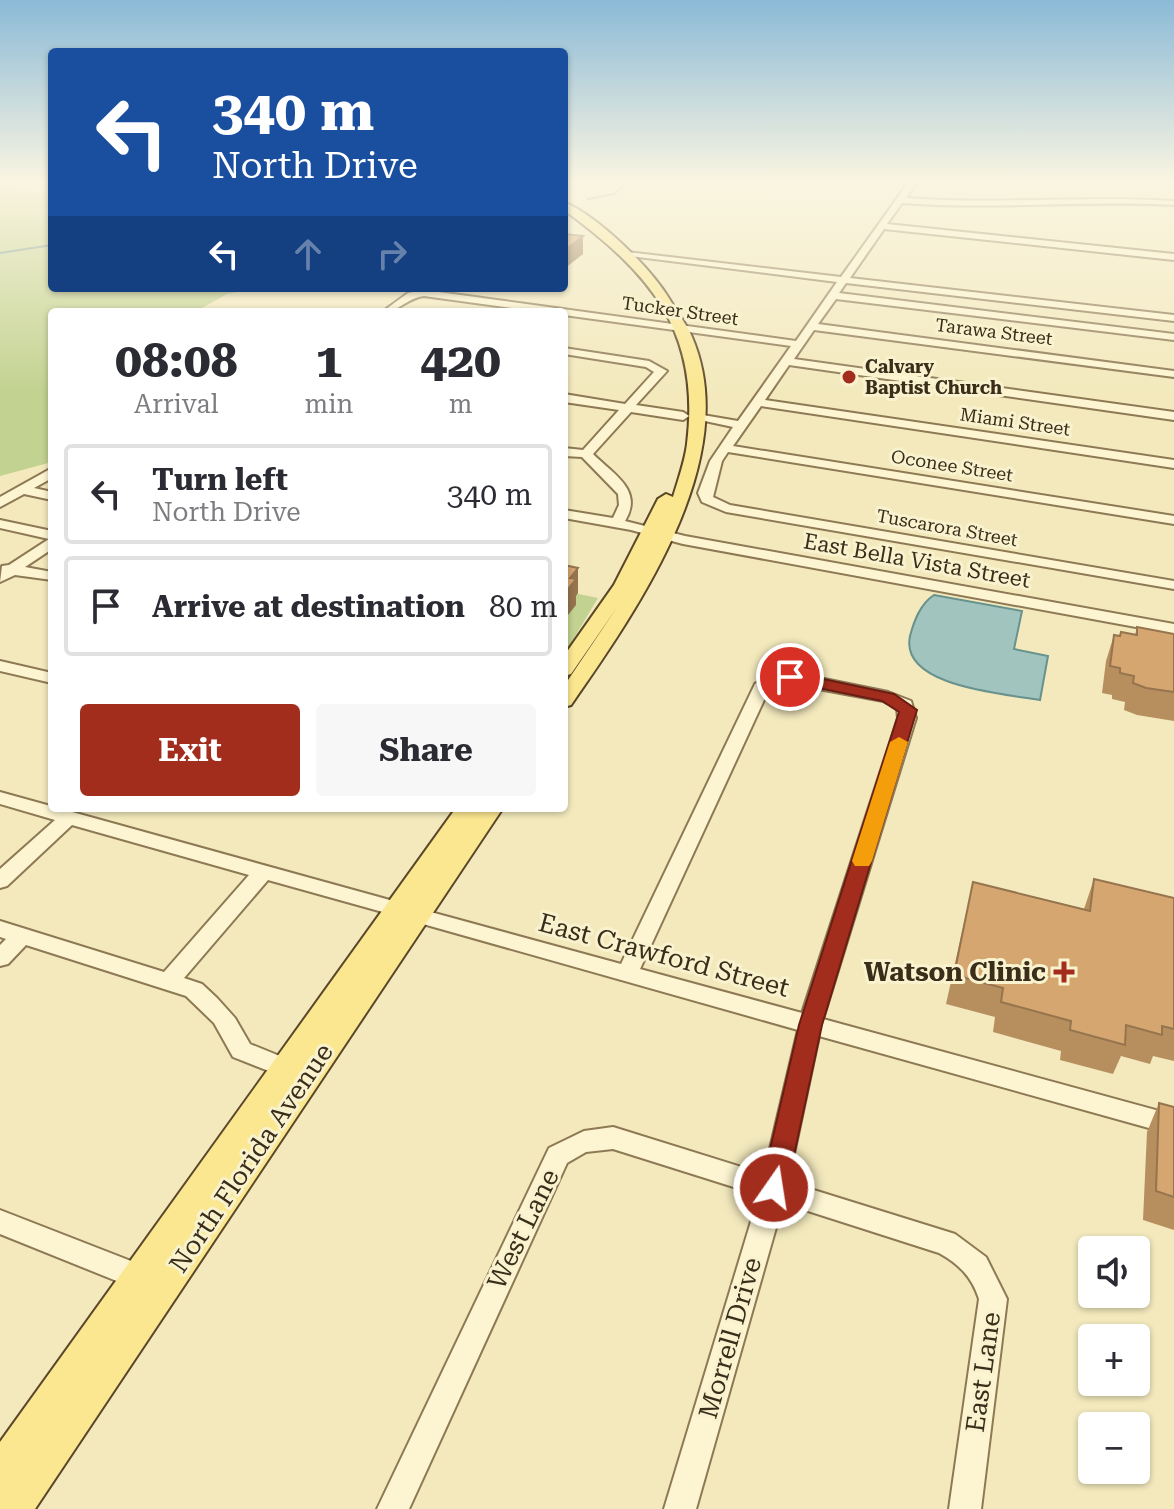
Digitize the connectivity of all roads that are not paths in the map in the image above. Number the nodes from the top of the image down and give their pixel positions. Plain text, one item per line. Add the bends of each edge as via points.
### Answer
1 (616, 253) edge
2 (622, 253) edge
3 (860, 253) edge
4 (1140, 253) edge
5 (627, 255) joint
6 (1174, 257) edge
7 (640, 268) junction
8 (842, 279) junction
9 (831, 295) junction
10 (393, 308) edge
11 (533, 308) edge
12 (568, 312) edge
13 (1174, 318) edge
14 (674, 326) junction
15 (810, 326) junction
16 (1174, 337) edge
17 (797, 344) junction
18 (568, 352) edge
19 (786, 361) junction
20 (1174, 374) edge
21 (568, 399) edge
22 (756, 402) junction
23 (629, 408) junction
24 (1174, 416) edge
25 (690, 417) junction
26 (741, 425) junction
27 (725, 448) junction
28 (568, 452) edge
29 (586, 454) junction
30 (1174, 464) edge
31 (48, 474) edge
32 (22, 490) junction
33 (48, 495) edge
34 (0, 503) edge
35 (568, 515) edge
36 (1174, 520) edge
37 (617, 523) junction
38 (0, 524) edge
39 (660, 533) junction
40 (48, 534) edge
41 (48, 544) edge
42 (4, 572) edge
43 (48, 576) edge
44 (1174, 585) edge
45 (1174, 629) edge
46 (568, 664) edge
47 (0, 666) edge
48 (48, 677) edge
49 (568, 695) edge
50 (0, 798) edge
51 (48, 810) edge
52 (56, 812) edge
53 (469, 812) edge
54 (488, 812) edge
55 (263, 872) junction
56 (0, 881) edge
57 (407, 912) junction
58 (0, 929) edge
59 (22, 936) junction
60 (0, 958) edge
61 (627, 974) junction
62 (168, 982) junction
63 (810, 1025) junction
64 (284, 1068) junction
65 (1174, 1125) edge
66 (774, 1188) junction
67 (0, 1222) edge
68 (139, 1277) junction
69 (0, 1474) edge
70 (12, 1509) edge
71 (393, 1509) edge
72 (680, 1509) edge
73 (965, 1509) edge

1 - 14 main road
2 - 7 main road
3 - 8 street
4 - 6 street
5 - 7 main road
5 - 8 street
7 - 14 main road via 658,288
8 - 9 street
8 - 13 street
9 - 15 street
9 - 16 street
10 - 11 street, Tucker Street via 416,293
12 - 14 street, Tucker Street
14 - 17 street, Tucker Street
14 - 25 main road
15 - 17 street
15 - 20 street, Tarawa Street
17 - 19 street
18 - 23 street via 659,368
19 - 22 street
19 - 24 street
21 - 23 street
22 - 26 street
22 - 30 street, Miami Street
23 - 25 street
23 - 29 street
25 - 26 street
25 - 39 main road
26 - 27 street
27 - 36 street, Oconee Street
27 - 44 street, Tuscarora Street via 705,493 714,504
28 - 29 street
29 - 37 street via 624,493 627,501
31 - 32 street
32 - 33 street
32 - 34 street
35 - 37 street, East Bella Vista Street
37 - 39 street, East Bella Vista Street
38 - 40 street
39 - 45 street, East Bella Vista Street
39 - 46 main road
39 - 49 main road via 641,586
41 - 42 street
42 - 43 street
47 - 48 street
50 - 51 street, East Crawford Street
52 - 55 street, East Crawford Street
52 - 56 street
53 - 57 main road, North Florida Avenue
54 - 57 main road, North Florida Avenue
55 - 57 street, East Crawford Street
55 - 62 street
57 - 61 street, East Crawford Street
57 - 64 main road, North Florida Avenue
57 - 70 main road, North Florida Avenue via 342,1025
58 - 59 street
59 - 60 street
59 - 62 street
61 - 63 street, East Crawford Street
61 - 63 street, Morrell Drive via 763,684 790,677 874,694 905,705 907,718
62 - 64 street via 194,990 218,1010 241,1050
63 - 65 street, East Crawford Street
63 - 66 street, Morrell Drive
64 - 68 main road, North Florida Avenue
66 - 71 street, West Lane via 613,1138 574,1144 558,1156
66 - 72 street, Morrell Drive
66 - 73 street, East Lane via 946,1243 977,1263 988,1280 992,1317
67 - 68 street
68 - 69 main road, North Florida Avenue

